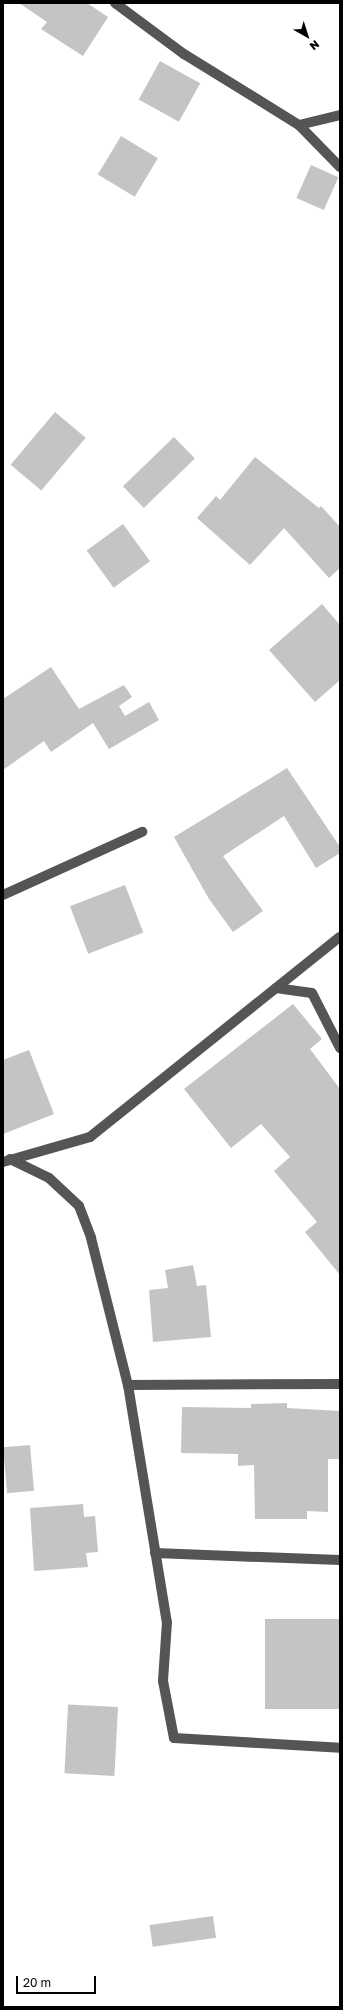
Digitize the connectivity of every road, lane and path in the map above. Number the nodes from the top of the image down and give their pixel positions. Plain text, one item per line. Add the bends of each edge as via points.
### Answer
1 (115, 3) edge
2 (340, 115) edge
3 (299, 125) junction
4 (340, 167) edge
5 (142, 832) dead end
6 (3, 895) edge
7 (340, 937) edge
8 (276, 988) junction
9 (340, 1048) edge
10 (6, 1161) edge
11 (340, 1384) edge
12 (128, 1385) junction
13 (155, 1553) junction
14 (340, 1560) edge
15 (340, 1748) edge

1 - 3 street via 184,54
2 - 3 street
3 - 4 street
5 - 6 street
7 - 8 street
8 - 9 street via 312,993
8 - 10 street via 90,1136
10 - 12 street via 49,1178 79,1206 91,1238
11 - 12 street
12 - 13 street
13 - 14 street
13 - 15 street via 167,1622 163,1681 174,1738

